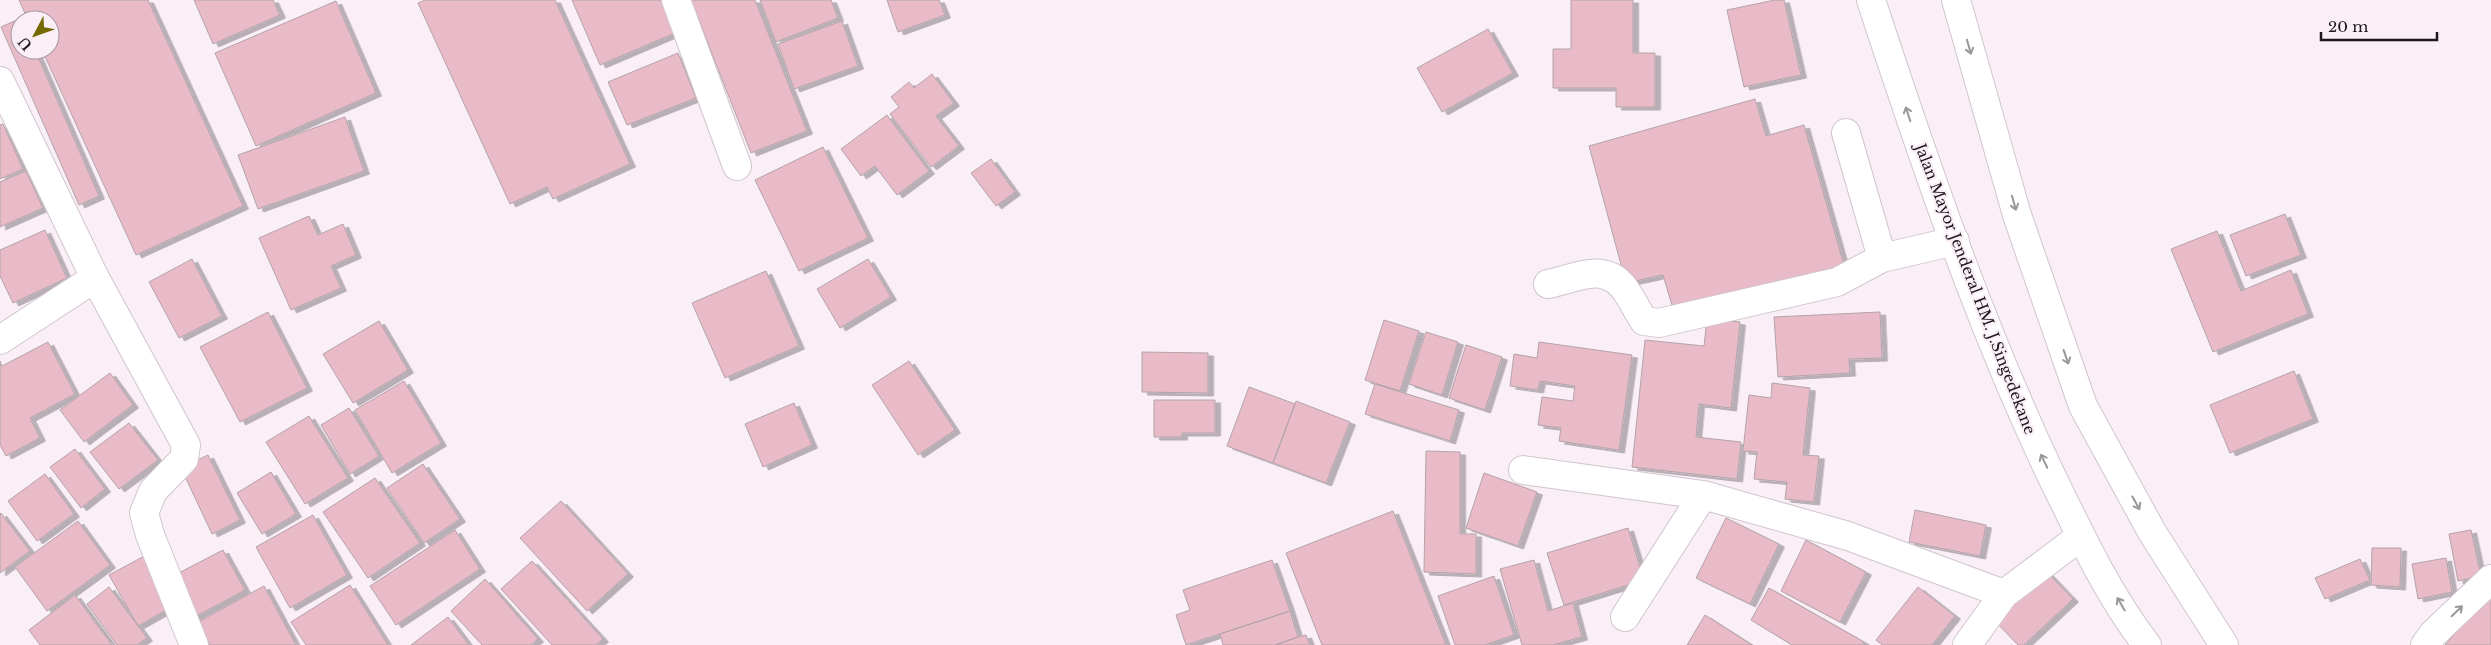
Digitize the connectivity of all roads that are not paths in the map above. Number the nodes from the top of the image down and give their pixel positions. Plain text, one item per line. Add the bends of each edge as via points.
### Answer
1 (676, 0) edge
2 (1871, 0) edge
3 (1956, 0) edge
4 (0, 81) edge
5 (1846, 133) dead end
6 (737, 166) dead end
7 (1955, 241) junction
8 (1882, 258) junction
9 (95, 278) junction
10 (1548, 284) dead end
11 (0, 340) edge
12 (1523, 470) dead end
13 (1703, 494) junction
14 (2080, 536) junction
15 (2491, 579) edge
16 (2004, 594) junction
17 (1625, 617) dead end
18 (190, 643) edge
19 (1967, 645) edge
20 (2147, 645) edge
21 (2224, 645) edge
22 (2424, 645) edge

1 - 6 street
7 -> 2 street, Jalan Mayor Jenderal HM. J.Singedekane via 1916,139
3 -> 21 street via 2017,215 2083,406 2152,532
4 - 9 street
5 - 8 street
7 - 8 street
14 -> 7 street, Jalan Mayor Jenderal HM. J.Singedekane via 2019,407
8 - 10 street via 1837,282 1659,323 1644,321 1622,284 1604,272
9 - 11 street
9 - 18 street via 186,445 184,459 153,490 144,513
12 - 13 street
13 - 16 street via 1848,536
13 - 17 street
14 - 16 street
20 -> 14 street, Jalan Mayor Jenderal HM. J.Singedekane
22 -> 15 street
16 - 19 street

